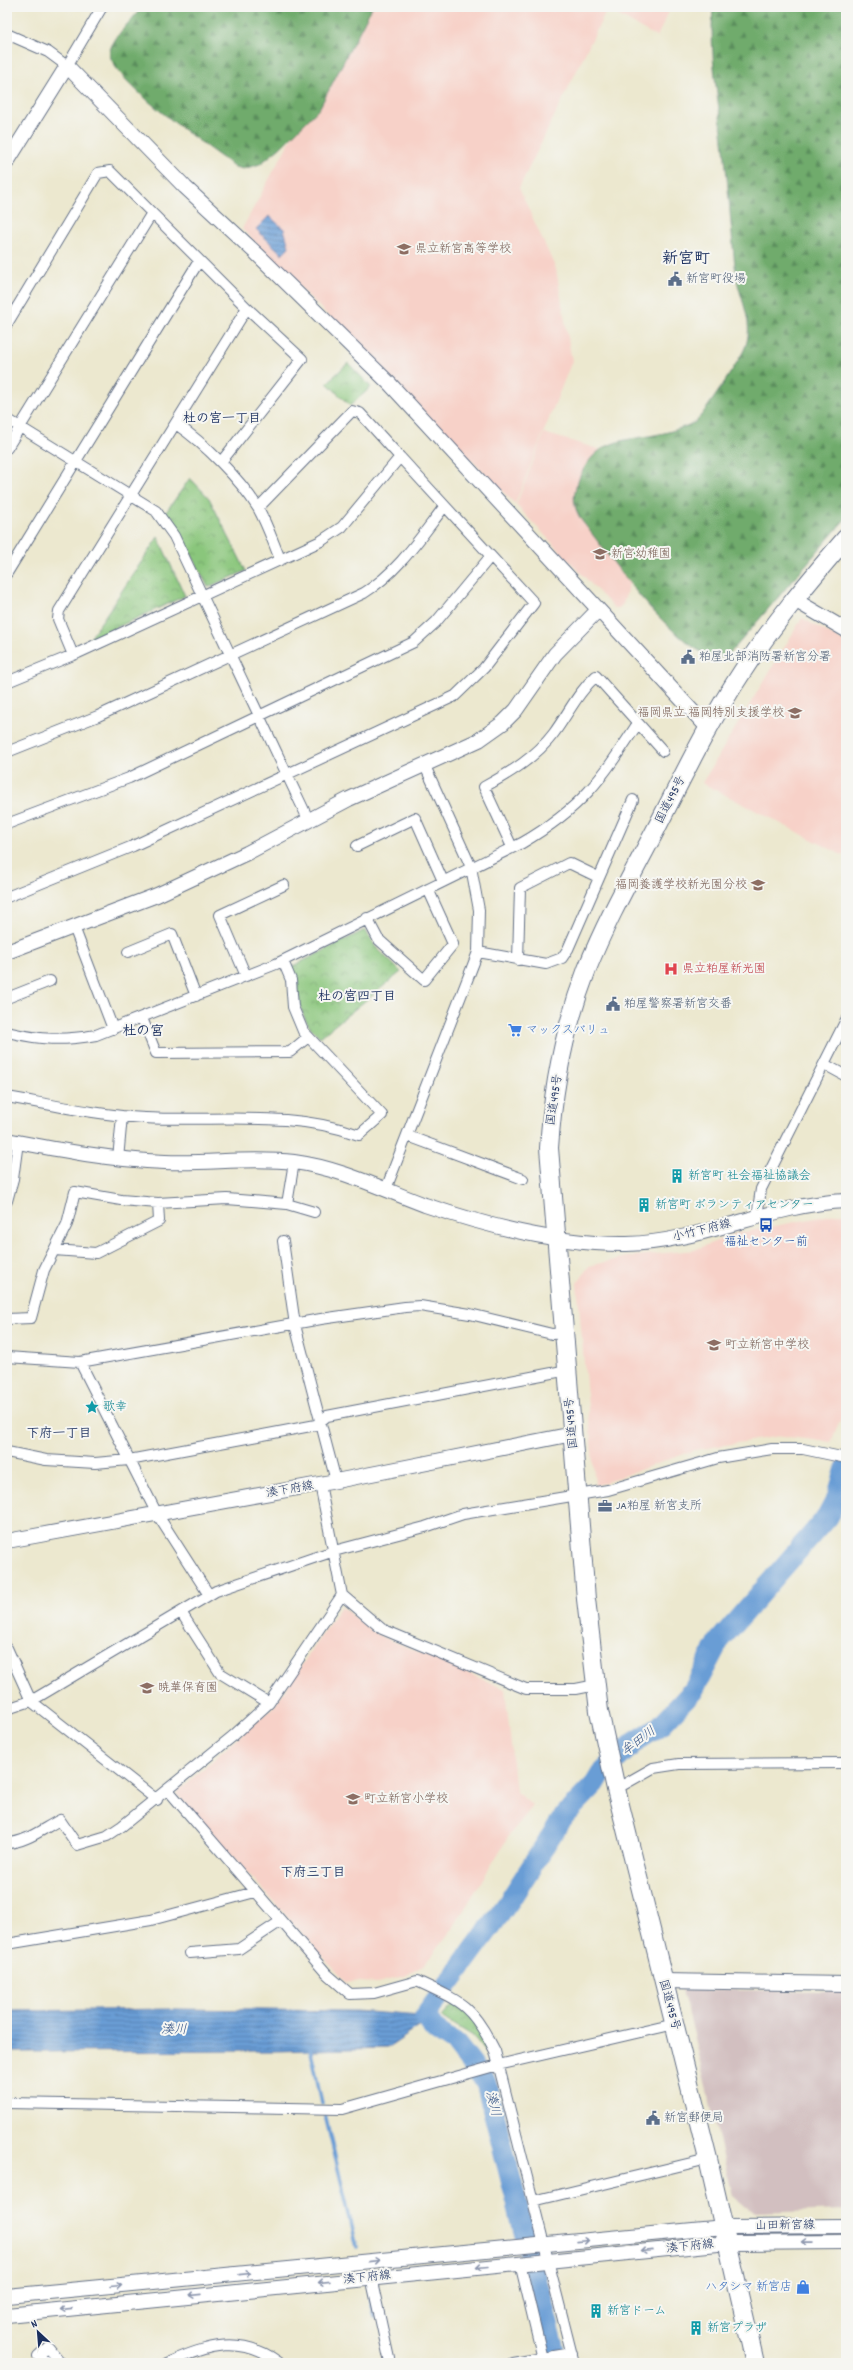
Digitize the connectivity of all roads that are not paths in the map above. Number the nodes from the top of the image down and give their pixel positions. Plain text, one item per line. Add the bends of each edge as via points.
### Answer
1 (102, 7) edge
2 (7, 34) edge
3 (67, 66) junction
4 (7, 162) edge
5 (152, 213) junction
6 (199, 261) junction
7 (247, 308) junction
8 (7, 324) edge
9 (7, 418) edge
10 (176, 424) junction
11 (20, 427) junction
12 (7, 448) edge
13 (400, 457) junction
14 (76, 460) junction
15 (220, 462) junction
16 (131, 495) junction
17 (444, 507) junction
18 (258, 508) junction
19 (846, 538) edge
20 (490, 557) junction
21 (280, 559) junction
22 (7, 573) edge
23 (202, 596) junction
24 (793, 599) junction
25 (598, 610) junction
26 (846, 630) edge
27 (73, 655) junction
28 (231, 655) junction
29 (7, 682) edge
30 (259, 715) junction
31 (638, 723) junction
32 (708, 728) junction
33 (663, 751) dead end
34 (7, 752) edge
35 (425, 766) junction
36 (287, 775) junction
37 (633, 800) dead end
38 (309, 820) junction
39 (7, 824) edge
40 (357, 846) dead end
41 (512, 847) junction
42 (471, 867) junction
43 (598, 877) junction
44 (443, 881) junction
45 (284, 885) dead end
46 (428, 889) junction
47 (7, 897) edge
48 (367, 918) junction
49 (74, 926) junction
50 (7, 952) edge
51 (128, 952) dead end
52 (478, 952) junction
53 (518, 960) junction
54 (283, 961) junction
55 (246, 976) junction
56 (50, 981) dead end
57 (196, 996) junction
58 (7, 998) edge
59 (142, 1018) junction
60 (846, 1020) edge
61 (113, 1029) junction
62 (7, 1032) edge
63 (308, 1037) junction
64 (824, 1064) junction
65 (846, 1076) edge
66 (7, 1097) edge
67 (122, 1116) junction
68 (408, 1136) junction
69 (13, 1141) edge
70 (118, 1159) junction
71 (294, 1162) junction
72 (523, 1179) dead end
73 (386, 1189) junction
74 (846, 1200) edge
75 (7, 1201) edge
76 (158, 1203) junction
77 (287, 1204) junction
78 (314, 1212) dead end
79 (757, 1216) junction
80 (557, 1239) junction
81 (283, 1241) dead end
82 (54, 1250) junction
83 (7, 1318) edge
84 (295, 1325) junction
85 (564, 1333) junction
86 (7, 1357) edge
87 (80, 1362) junction
88 (568, 1370) junction
89 (320, 1422) junction
90 (573, 1434) junction
91 (7, 1452) edge
92 (843, 1457) edge
93 (129, 1460) junction
94 (336, 1481) junction
95 (320, 1484) junction
96 (578, 1496) junction
97 (157, 1514) junction
98 (7, 1541) edge
99 (334, 1552) junction
100 (209, 1595) junction
101 (342, 1595) junction
102 (181, 1612) junction
103 (7, 1648) edge
104 (596, 1685) junction
105 (31, 1701) junction
106 (269, 1703) junction
107 (7, 1710) edge
108 (846, 1763) edge
109 (615, 1786) junction
110 (168, 1790) junction
111 (157, 1800) junction
112 (7, 1843) edge
113 (255, 1892) junction
114 (281, 1921) junction
115 (7, 1944) edge
116 (190, 1953) dead end
117 (663, 1981) junction
118 (846, 1984) edge
119 (675, 2024) junction
120 (495, 2066) junction
121 (7, 2103) edge
122 (708, 2159) junction
123 (532, 2201) junction
124 (846, 2226) edge
125 (726, 2235) junction
126 (846, 2242) edge
127 (829, 2243) junction
128 (544, 2245) junction
129 (846, 2247) edge
130 (549, 2260) junction
131 (520, 2263) junction
132 (371, 2277) junction
133 (7, 2296) edge
134 (7, 2315) edge
135 (572, 2353) junction
136 (543, 2360) edge
137 (275, 2361) edge
138 (167, 2363) edge
139 (390, 2363) edge
140 (513, 2363) edge
141 (574, 2363) edge
142 (756, 2363) edge

1 - 3 street
2 - 3 street via 48,52
3 - 4 main road
3 - 25 main road via 185,187 390,384
5 - 6 street
5 - 8 street via 110,171 98,174
5 - 11 street
6 - 7 street
6 - 14 street
7 - 10 street
7 - 15 street via 302,359
9 - 11 street
10 - 15 street via 192,435
10 - 16 street
11 - 12 street
11 - 14 street
13 - 17 street
13 - 18 street via 360,413 352,411
13 - 21 street via 342,527 321,541
14 - 16 street
14 - 22 street
15 - 18 street
16 - 23 street via 156,511 174,536
16 - 27 street via 59,611 58,619
17 - 20 street
17 - 28 street via 398,566 378,584
18 - 21 street
19 - 24 highway, 国道495号
20 - 30 street via 436,622 414,642
20 - 36 street via 534,603 484,668 455,696
21 - 23 street
23 - 27 street
23 - 28 street
24 - 26 main road
24 - 32 highway, 国道495号 via 741,672
25 - 32 main road
25 - 35 main road via 555,654 528,695 504,723 479,740
27 - 29 street
28 - 30 street
28 - 34 street via 79,725
30 - 36 street
30 - 39 street via 128,778
31 - 33 street
31 - 41 street via 609,769 572,810 551,826
31 - 41 street via 596,676 588,683 539,750 505,776 484,787
32 - 80 highway, 国道495号 via 604,930 576,1001 566,1036 551,1122 549,1148
35 - 38 main road via 349,798
35 - 42 street
36 - 38 street
36 - 47 street via 133,846
37 - 43 street
38 - 49 main road via 247,853 157,895
40 - 44 street via 415,818
41 - 42 street
42 - 44 street
42 - 52 street via 479,910
43 - 53 street via 562,958 546,964
43 - 53 street via 569,864 520,888
44 - 46 street
45 - 55 street via 220,915
46 - 48 street
46 - 48 street via 453,944 424,980 378,939
48 - 54 street
49 - 50 main road
49 - 61 street
51 - 57 street via 172,934
52 - 53 street
52 - 68 street
54 - 55 street
54 - 63 street via 290,980 293,1008
55 - 57 street
56 - 58 street
57 - 59 street
59 - 61 street
59 - 63 street via 156,1053 290,1052
60 - 64 street
61 - 62 street via 73,1039 38,1040
63 - 67 street via 382,1115 359,1135 346,1130 284,1120
64 - 65 street
64 - 79 street via 761,1189
66 - 67 street
67 - 70 street
68 - 72 street
68 - 73 street
69 - 70 main road, 小竹下府線
69 - 75 street via 13,1179
70 - 71 main road, 小竹下府線 via 166,1162
71 - 73 main road, 小竹下府線 via 344,1174
71 - 77 street
73 - 80 main road, 小竹下府線 via 425,1205 476,1220
74 - 79 main road, 小竹下府線 via 794,1207
76 - 77 street via 227,1199
76 - 82 street via 159,1221 96,1253
76 - 82 street via 75,1192 67,1224
77 - 78 street
79 - 80 main road, 小竹下府線 via 702,1233 657,1242 626,1244
80 - 85 highway, 国道495号
81 - 84 street
82 - 83 street via 44,1270 31,1318
84 - 85 street via 420,1306 470,1314 552,1334
84 - 87 street
84 - 89 street
85 - 88 highway, 国道495号
86 - 87 street
87 - 93 street
88 - 89 street via 327,1416
88 - 90 highway, 国道495号
89 - 93 street via 316,1425
89 - 94 street
90 - 94 main road, 湊下府線
90 - 96 highway, 国道495号
91 - 93 street via 46,1460 95,1463
92 - 96 street via 802,1449 772,1449 718,1458 608,1490
93 - 97 street
94 - 95 main road, 湊下府線
95 - 97 main road, 湊下府線
95 - 99 street
96 - 99 street via 463,1514
96 - 104 highway, 国道495号
97 - 98 main road, 湊下府線
97 - 100 street
99 - 100 street
99 - 101 street
100 - 102 street
101 - 104 street via 382,1629 526,1689
101 - 106 street
102 - 105 street
102 - 106 street via 220,1673
103 - 105 street
104 - 109 highway, 国道495号
105 - 107 street
105 - 111 street
106 - 110 street
108 - 109 street via 679,1764 653,1768
109 - 117 highway, 国道495号
110 - 111 street
110 - 113 street
111 - 112 street via 107,1836 77,1846 60,1820 19,1841
113 - 114 street
113 - 115 street via 151,1920
114 - 116 street via 239,1949
114 - 120 street via 327,1974 350,1994 374,1993 417,1980 457,2000 471,2010 482,2025 495,2051
117 - 118 main road
117 - 119 highway, 国道495号
119 - 120 street
119 - 122 highway, 国道495号
120 - 121 street via 342,2109
120 - 123 street
122 - 123 street
122 - 125 highway, 国道495号
123 - 128 street
124 - 125 main road, 山田新宮線
127 -> 125 main road, 山田新宮線
128 -> 125 main road, 湊下府線
125 -> 130 main road, 湊下府線
125 - 142 highway, 国道495号
126 - 127 main road, 山田新宮線
127 - 129 street
128 - 130 street
133 -> 128 main road, 湊下府線
130 - 131 main road, 湊下府線
130 - 135 street
131 -> 132 main road, 湊下府線
131 - 136 street
132 -> 134 main road, 湊下府線
132 - 139 street
135 - 136 street
135 - 141 street
136 - 140 street
137 - 138 street via 251,2346 226,2344 199,2350

